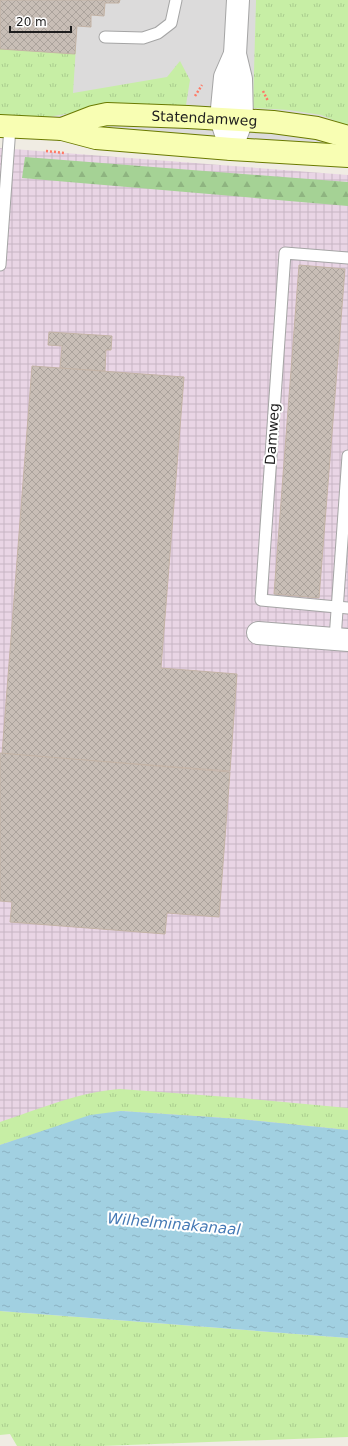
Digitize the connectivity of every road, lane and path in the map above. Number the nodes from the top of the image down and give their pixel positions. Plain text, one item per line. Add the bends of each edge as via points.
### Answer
1 (176, 0) edge
2 (238, 0) edge
3 (105, 37) dead end
4 (235, 54) junction
5 (221, 119) junction
6 (242, 120) junction
7 (5, 126) edge
8 (62, 129) junction
9 (348, 137) edge
10 (231, 149) junction
11 (348, 156) edge
12 (348, 258) edge
13 (0, 265) edge
14 (348, 456) edge
15 (343, 607) edge
16 (258, 633) dead end
17 (342, 640) edge

1 - 3 lane via 171,23 158,33 143,38
2 - 4 street
4 - 5 street via 225,77
4 - 6 street via 241,79
5 - 6 main road, Statendamweg
5 - 8 main road, Statendamweg via 107,114
5 - 10 street
6 - 9 main road, Statendamweg via 317,128
6 - 10 street
7 - 8 main road, Statendamweg
7 - 13 lane
8 - 10 main road, Statendamweg via 96,138
10 - 11 main road, Statendamweg
12 - 15 lane, Damweg via 285,253 261,600
14 - 15 lane
15 - 17 lane
16 - 17 street

